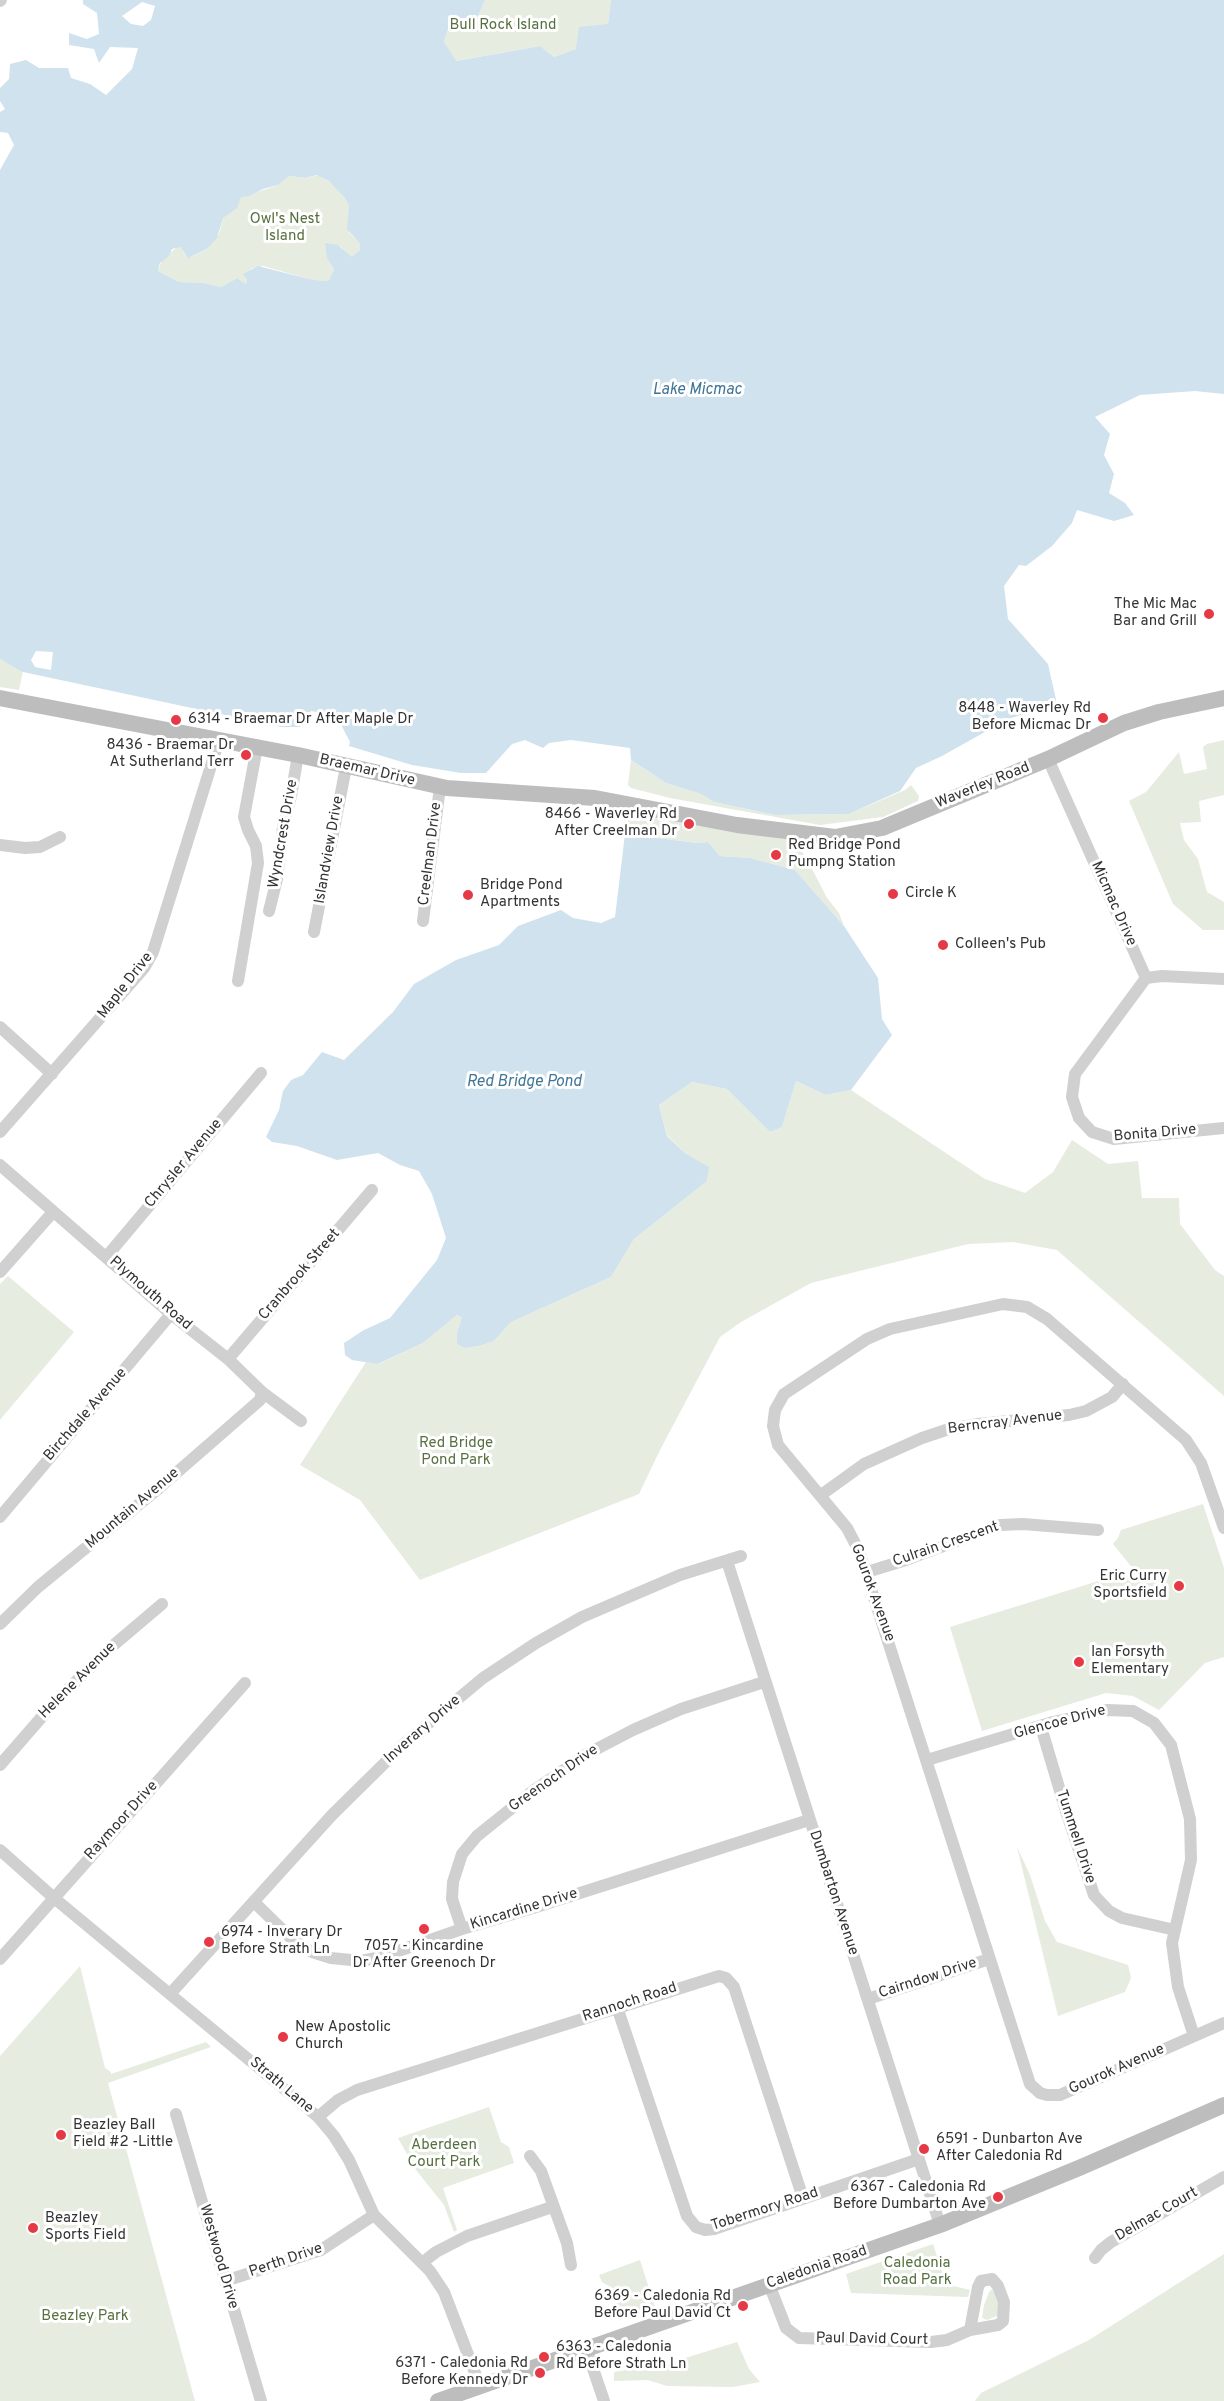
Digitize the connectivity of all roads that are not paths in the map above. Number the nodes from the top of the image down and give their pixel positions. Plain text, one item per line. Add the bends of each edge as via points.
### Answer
1 (0, 698) edge
2 (1224, 699) edge
3 (219, 740) junction
4 (257, 747) junction
5 (298, 755) junction
6 (1048, 759) junction
7 (346, 767) junction
8 (440, 786) junction
9 (736, 825) joint
10 (60, 837) dead end
11 (0, 845) edge
12 (269, 911) dead end
13 (423, 921) dead end
14 (314, 932) dead end
15 (1146, 978) junction
16 (1224, 979) edge
17 (238, 981) dead end
18 (0, 1028) edge
19 (261, 1073) dead end
20 (52, 1074) junction
21 (1224, 1128) edge
22 (0, 1132) edge
23 (0, 1165) edge
24 (372, 1191) dead end
25 (53, 1212) junction
26 (107, 1256) junction
27 (0, 1272) edge
28 (171, 1314) junction
29 (228, 1359) junction
30 (1123, 1384) junction
31 (262, 1392) junction
32 (301, 1421) dead end
33 (821, 1495) junction
34 (0, 1516) edge
35 (1224, 1528) edge
36 (1098, 1530) dead end
37 (741, 1556) dead end
38 (727, 1561) junction
39 (867, 1572) junction
40 (162, 1604) dead end
41 (0, 1624) edge
42 (764, 1682) junction
43 (245, 1683) dead end
44 (1041, 1727) junction
45 (927, 1760) junction
46 (0, 1765) edge
47 (809, 1820) junction
48 (0, 1850) edge
49 (54, 1898) junction
50 (254, 1902) junction
51 (462, 1929) junction
52 (1175, 1930) junction
53 (0, 1959) edge
54 (989, 1959) junction
55 (170, 1995) junction
56 (868, 1999) junction
57 (617, 2007) junction
58 (1224, 2023) edge
59 (1194, 2036) junction
60 (1224, 2105) edge
61 (176, 2114) dead end
62 (318, 2117) junction
63 (530, 2156) dead end
64 (919, 2159) junction
65 (1224, 2177) edge
66 (803, 2198) junction
67 (552, 2207) junction
68 (374, 2215) junction
69 (940, 2225) junction
70 (1095, 2258) dead end
71 (422, 2263) junction
72 (571, 2265) dead end
73 (225, 2281) junction
74 (769, 2284) junction
75 (970, 2330) dead end
76 (586, 2348) junction
77 (480, 2386) junction
78 (261, 2401) edge
79 (438, 2401) edge
80 (604, 2401) edge

1 - 3 main road, Braemar Drive
2 - 6 main road, Waverley Road via 1124,723
3 - 4 main road, Braemar Drive
3 - 20 street, Maple Drive via 153,952 144,968
4 - 5 main road, Braemar Drive
4 - 17 street via 244,817 256,846 258,863
5 - 7 main road, Braemar Drive
5 - 12 street, Wyndcrest Drive
6 - 9 main road, Waverley Road via 882,828 847,837
6 - 15 street, Micmac Drive
7 - 8 main road, Braemar Drive
7 - 14 street, Islandview Drive
8 - 9 main road, Braemar Drive via 595,798
8 - 13 street, Creelman Drive
10 - 11 street via 40,847
15 - 16 street
15 - 21 street, Bonita Drive via 1075,1074 1071,1097 1079,1118 1092,1132 1114,1139
18 - 20 street
19 - 26 street, Chrysler Avenue
20 - 22 street, Maple Drive
23 - 25 street, Plymouth Road
24 - 29 street, Cranbrook Street
25 - 26 street, Plymouth Road
25 - 27 street
26 - 28 street, Plymouth Road
28 - 29 street, Plymouth Road
28 - 34 street, Birchdale Avenue
29 - 31 street, Plymouth Road
30 - 33 street, Berncray Avenue via 1112,1397 1086,1412 978,1424 930,1435 864,1464
30 - 33 street, Gourok Avenue via 1027,1306 1003,1304 890,1329 867,1339 784,1394 775,1410 773,1426 778,1445
30 - 35 street, Gourok Avenue via 1195,1452
31 - 32 street, Plymouth Road
31 - 41 street, Mountain Avenue via 260,1400 38,1587
33 - 39 street, Gourok Avenue via 847,1528
36 - 39 street, Culrain Crescent via 1000,1525
37 - 38 street, Inverary Drive
38 - 42 street, Dumbarton Avenue
38 - 50 street, Inverary Drive via 680,1575 582,1617 483,1678 405,1743 332,1815
39 - 45 street, Gourok Avenue
40 - 46 street, Helene Avenue via 54,1703
42 - 47 street, Dumbarton Avenue
42 - 51 street, Greenoch Drive via 681,1709 587,1754 477,1836 462,1854 453,1882 453,1899
43 - 49 street, Raymoor Drive
44 - 45 street, Glencoe Drive
44 - 52 street, Tummell Drive via 1095,1895 1109,1911 1122,1918
44 - 52 street, Glencoe Drive via 1120,1709 1139,1713 1154,1723 1171,1744 1192,1839 1188,1879
45 - 54 street, Gourok Avenue
47 - 51 street, Kincardine Drive
47 - 56 street, Dumbarton Avenue
48 - 49 street, Strath Lane
49 - 53 street, Raymoor Drive
49 - 55 street, Strath Lane
50 - 51 street, Kincardine Drive via 300,1945 321,1956 346,1961 381,1956
50 - 55 street, Inverary Drive
52 - 59 street, Glencoe Drive via 1172,1943 1176,1981
54 - 56 street, Cairndow Drive
54 - 59 street, Gourok Avenue via 1027,2078 1040,2093 1060,2095
55 - 62 street, Strath Lane
56 - 64 street, Dumbarton Avenue
57 - 62 street, Rannoch Road via 357,2090
57 - 66 street, Tobermory Road via 692,2224 714,2229
57 - 66 street, Rannoch Road via 711,1976 729,1981 738,1998
58 - 59 street, Gourok Avenue
60 - 69 main road, Caledonia Road
61 - 73 street, Westwood Drive
62 - 68 street, Strath Lane via 349,2160
63 - 67 street via 541,2171
64 - 66 street, Tobermory Road
64 - 69 street, Dumbarton Avenue
65 - 70 street, Delmac Court via 1111,2242
67 - 71 street via 466,2235
67 - 72 street via 567,2243
68 - 71 street, Strath Lane
68 - 73 street, Perth Drive via 321,2250
69 - 74 main road, Caledonia Road
71 - 77 street, Strath Lane via 447,2297
73 - 78 street, Westwood Drive
74 - 75 street, Paul David Court via 786,2328 799,2338 931,2343
74 - 76 main road, Caledonia Road
76 - 77 main road, Caledonia Road
76 - 80 street
77 - 79 main road, Caledonia Road

